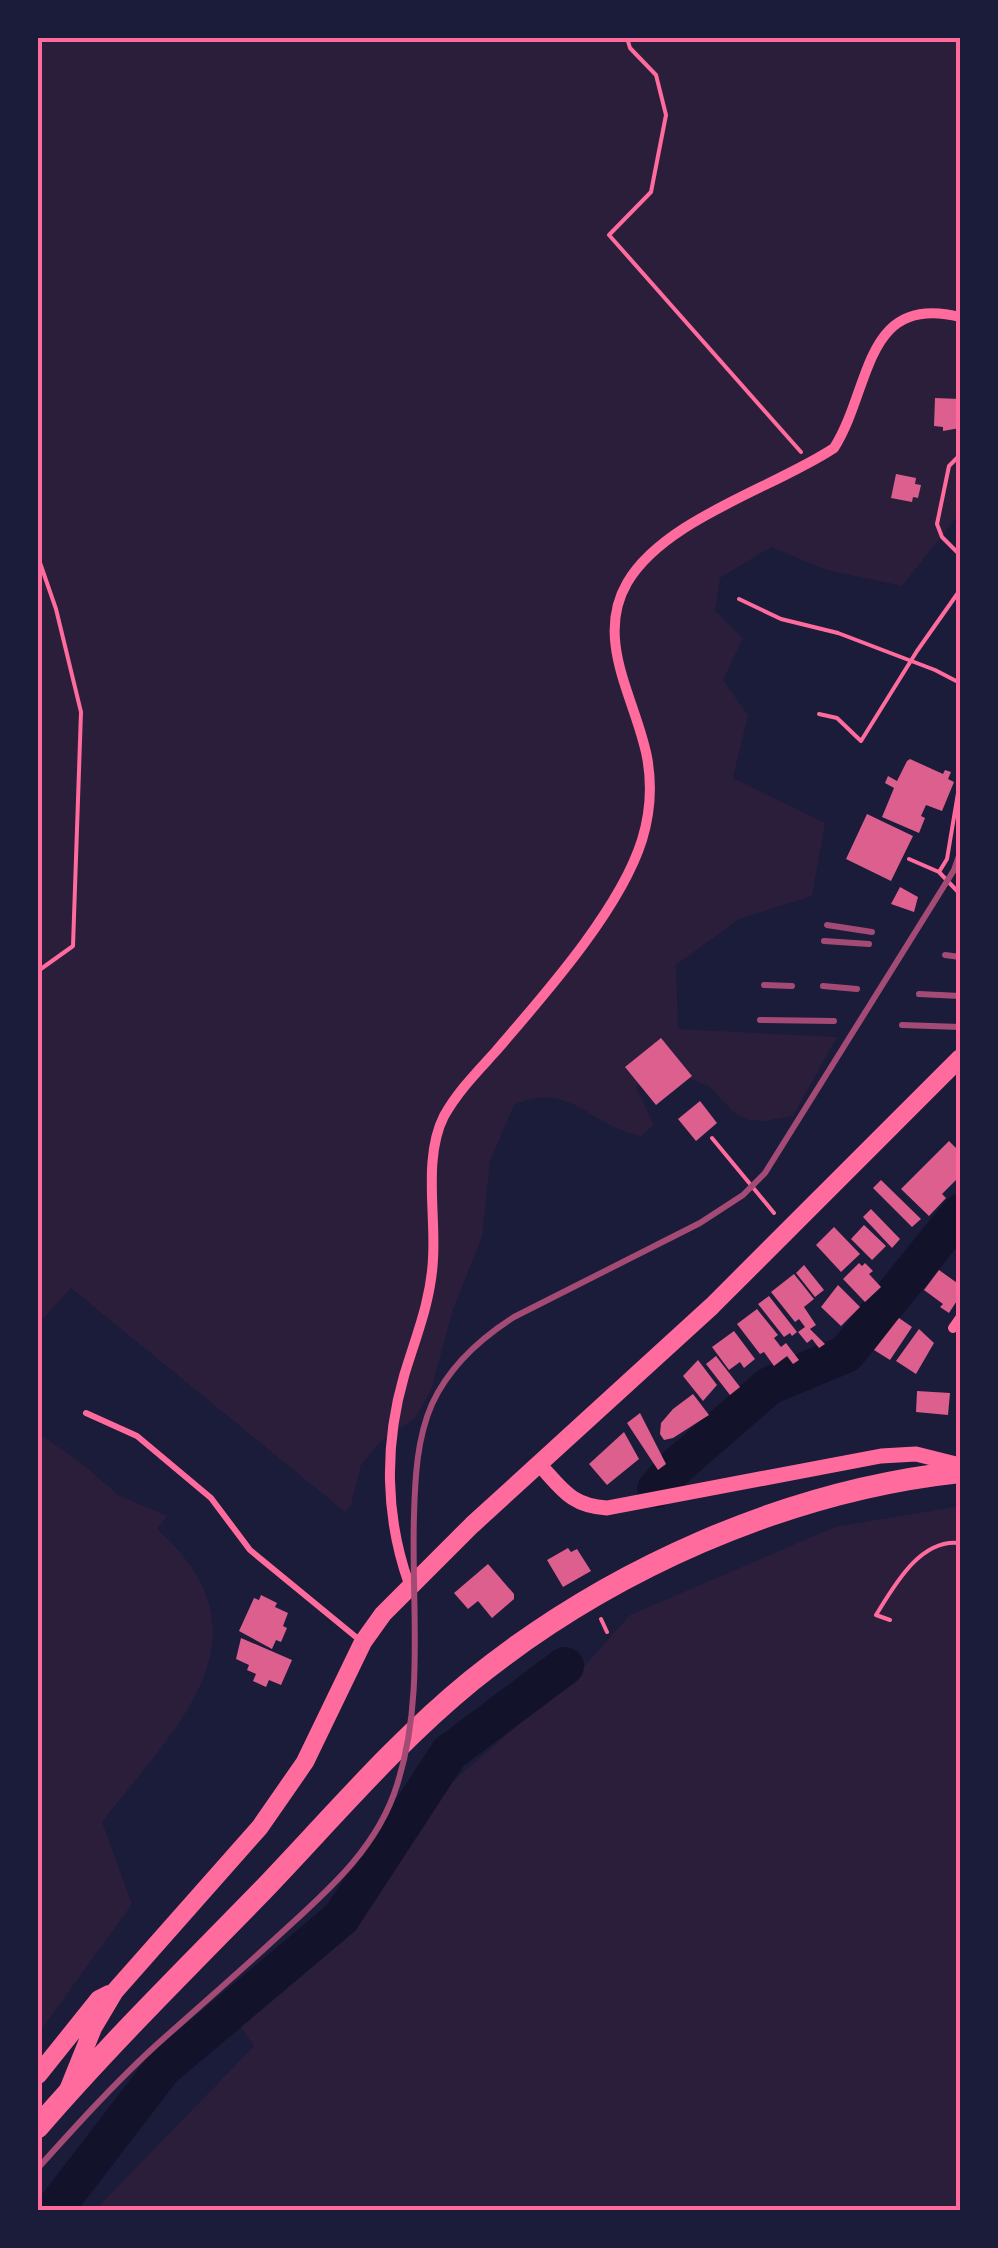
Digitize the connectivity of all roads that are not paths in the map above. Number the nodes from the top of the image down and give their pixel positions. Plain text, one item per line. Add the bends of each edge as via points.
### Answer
1 (960, 317) edge
2 (960, 1058) edge
3 (86, 1413) dead end
4 (540, 1464) junction
5 (960, 1468) edge
6 (409, 1584) junction
7 (364, 1642) junction
8 (114, 1991) junction
9 (38, 2075) edge
10 (66, 2095) junction
11 (38, 2128) edge

1 - 6 street via 903,317 872,354 834,448 673,537 644,560 616,606 617,666 648,760 642,839 594,928 442,1120 429,1294 391,1442 392,1530
2 - 4 main road via 712,1306
3 - 7 lane via 137,1436 211,1498 250,1550
4 - 5 street via 570,1498 607,1508 881,1456 916,1454
4 - 6 main road
5 - 10 highway via 744,1526 638,1572 511,1650 434,1714
6 - 7 main road
7 - 8 main road via 282,1798
8 - 9 main road via 99,1999
8 - 10 main road
10 - 11 highway

